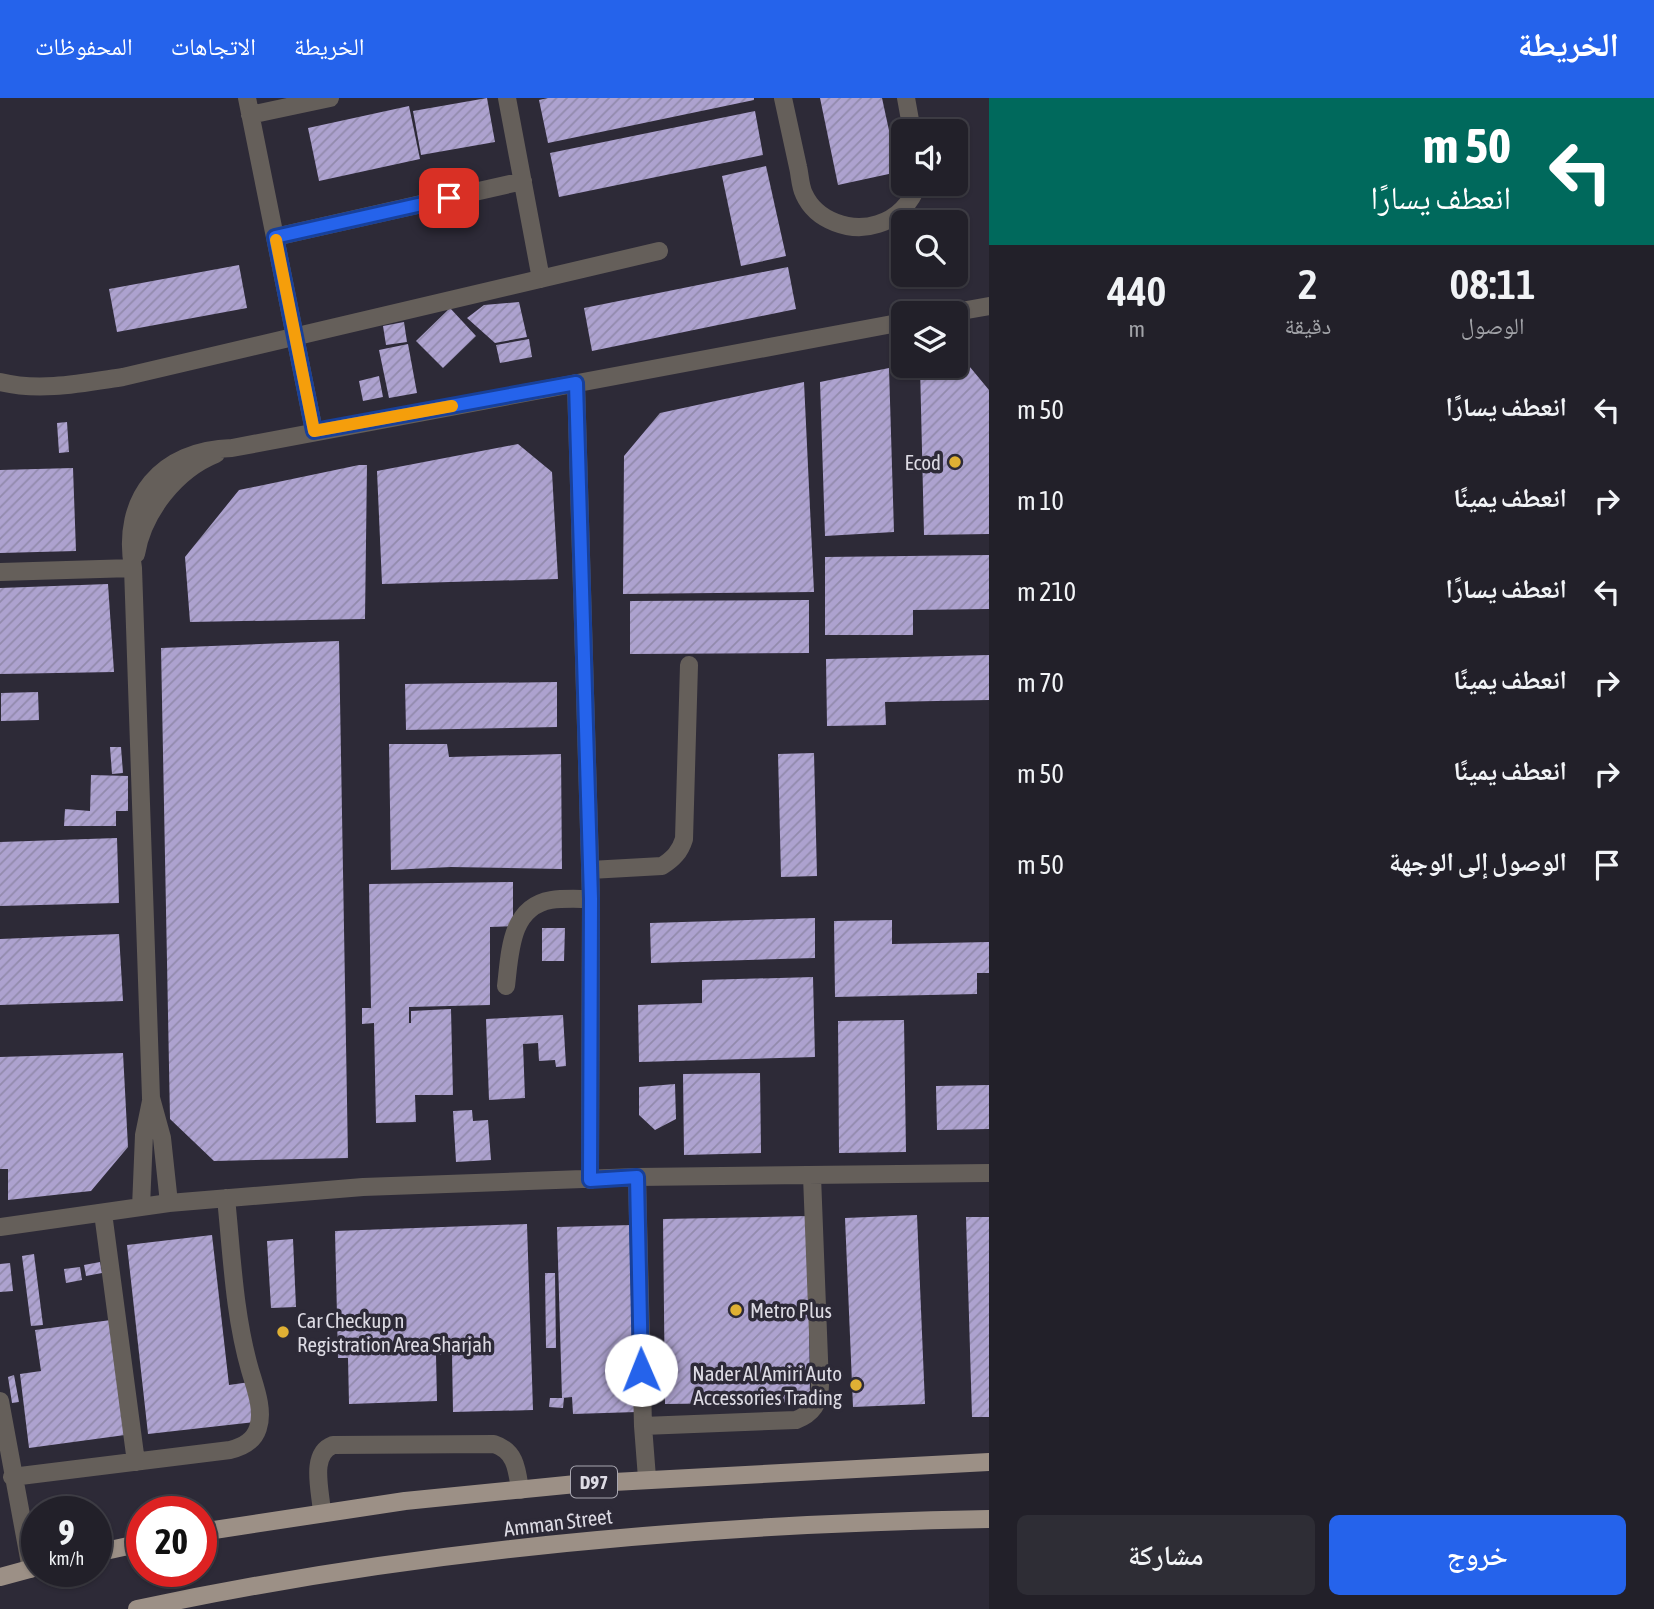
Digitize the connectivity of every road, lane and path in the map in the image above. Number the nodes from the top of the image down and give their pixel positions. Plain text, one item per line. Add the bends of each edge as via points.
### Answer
1 (330, 98) edge
2 (507, 98) edge
3 (783, 98) edge
4 (906, 98) edge
5 (249, 106) edge
6 (910, 119) edge
7 (523, 181) junction
8 (914, 196) edge
9 (275, 237) junction
10 (659, 251) dead end
11 (541, 279) junction
12 (989, 306) edge
13 (968, 310) edge
14 (891, 324) edge
15 (296, 337) junction
16 (0, 382) edge
17 (576, 383) junction
18 (314, 431) junction
19 (133, 568) junction
20 (0, 572) edge
21 (689, 665) dead end
22 (590, 870) junction
23 (591, 899) junction
24 (506, 986) dead end
25 (151, 1098) junction
26 (989, 1173) edge
27 (637, 1177) junction
28 (813, 1177) junction
29 (590, 1180) junction
30 (226, 1198) junction
31 (169, 1203) junction
32 (141, 1206) junction
33 (103, 1213) junction
34 (0, 1227) edge
35 (0, 1401) edge
36 (643, 1426) junction
37 (136, 1462) junction
38 (989, 1462) edge
39 (12, 1477) junction
40 (647, 1478) junction
41 (520, 1490) junction
42 (322, 1513) junction
43 (21, 1514) edge
44 (989, 1519) edge
45 (217, 1529) edge
46 (21, 1571) edge
47 (0, 1577) edge
48 (137, 1609) edge

1 - 5 street
2 - 7 street
3 - 8 street via 804,194 815,209 831,221 869,227 903,210
4 - 6 street
5 - 9 street
7 - 9 street
7 - 11 street
9 - 15 street
10 - 11 street
11 - 15 street
12 - 13 street
14 - 17 street
15 - 16 street via 123,377 51,386
15 - 18 street
17 - 18 street
17 - 22 street
18 - 19 street via 232,448 190,469 146,523
19 - 20 street
19 - 25 street
21 - 22 street via 681,847 662,866
22 - 23 street
23 - 24 street via 550,900 520,919 512,936
23 - 29 street
25 - 31 street via 162,1138
25 - 32 street via 144,1135
26 - 28 street
27 - 28 street
27 - 29 street
27 - 36 street
28 - 36 street via 817,1403 796,1420
29 - 30 street via 363,1187
30 - 31 street
30 - 37 street via 237,1310 258,1402 259,1427 239,1448
31 - 32 street
32 - 33 street
33 - 34 street
33 - 37 street
35 - 39 street
36 - 40 street
37 - 39 street
38 - 40 main road, Amman Street / D97
39 - 43 street
40 - 41 main road, Amman Street / D97
41 - 42 main road, Amman Street / D97
41 - 42 street via 511,1455 494,1444 333,1445 318,1460
42 - 45 main road, Amman Street / D97
44 - 48 main road, Amman Street via 774,1526 596,1539 343,1570
46 - 47 main road

